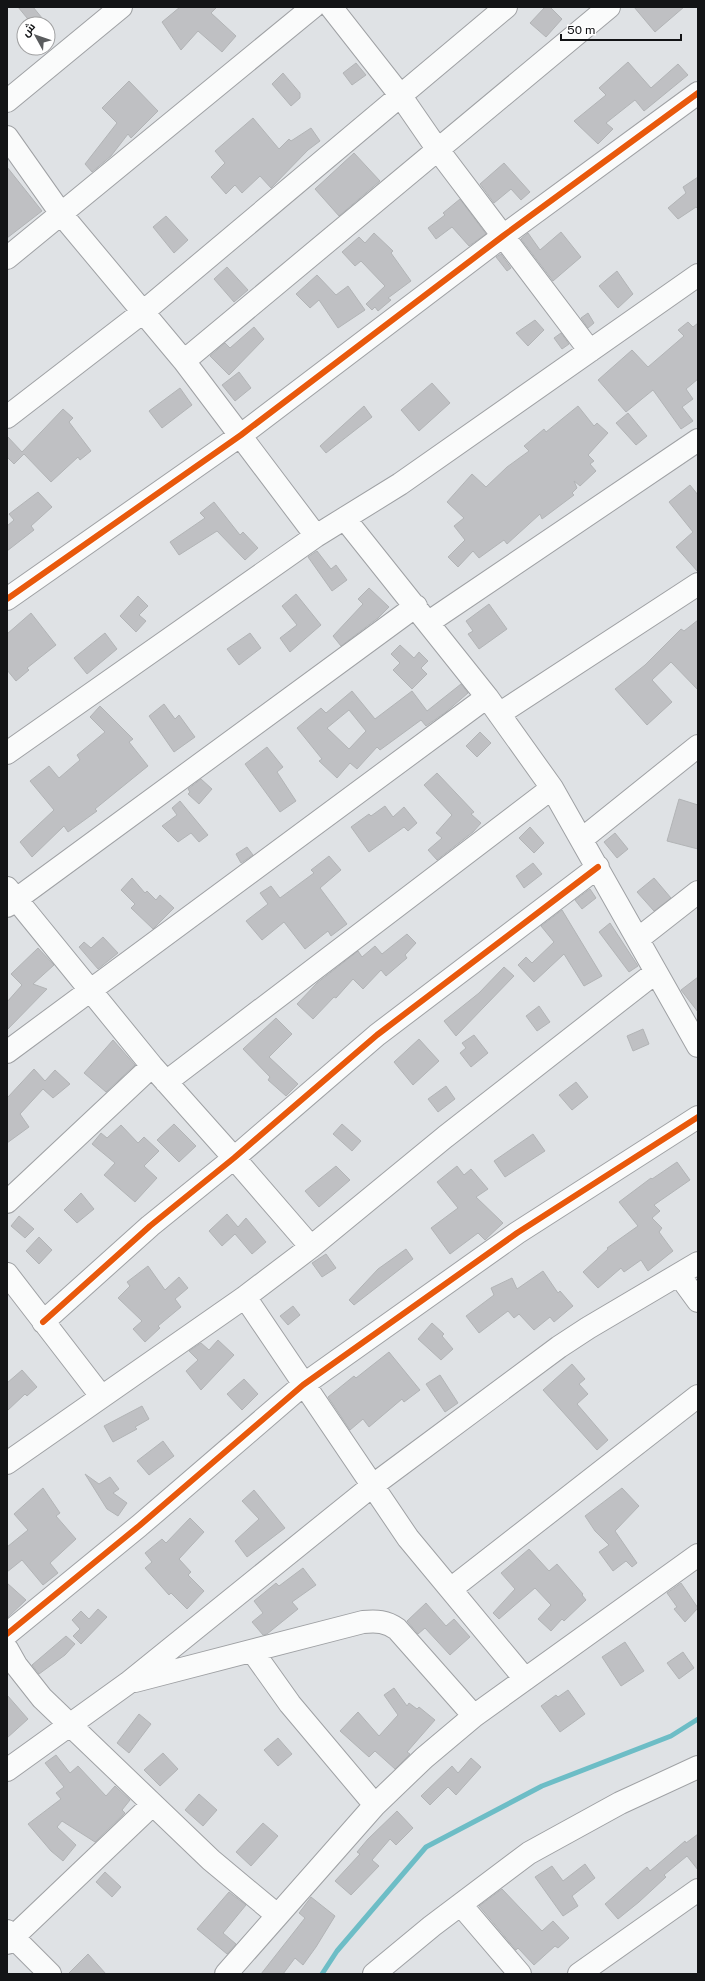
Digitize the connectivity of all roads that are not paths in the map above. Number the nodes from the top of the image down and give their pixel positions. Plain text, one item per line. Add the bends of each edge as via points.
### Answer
1 (121, 7) edge
2 (313, 7) edge
3 (331, 7) edge
4 (506, 7) edge
5 (609, 7) edge
6 (698, 93) edge
7 (400, 95) junction
8 (7, 101) edge
9 (7, 137) edge
10 (438, 150) junction
11 (62, 215) junction
12 (503, 236) junction
13 (7, 258) edge
14 (698, 275) edge
15 (143, 312) junction
16 (590, 351) junction
17 (184, 361) junction
18 (7, 417) edge
19 (241, 434) junction
20 (698, 440) edge
21 (345, 519) junction
22 (316, 536) junction
23 (698, 584) edge
24 (7, 599) edge
25 (422, 614) junction
26 (493, 706) junction
27 (698, 746) edge
28 (7, 754) edge
29 (552, 788) junction
30 (582, 839) junction
31 (598, 867) junction
32 (698, 892) edge
33 (10, 897) edge
34 (638, 939) junction
35 (656, 972) junction
36 (90, 990) junction
37 (698, 1046) edge
38 (7, 1052) edge
39 (159, 1074) junction
40 (698, 1117) edge
41 (234, 1158) junction
42 (7, 1202) edge
43 (311, 1247) junction
44 (698, 1263) edge
45 (7, 1274) edge
46 (679, 1275) junction
47 (245, 1297) junction
48 (15, 1301) edge
49 (698, 1301) edge
50 (43, 1322) junction
51 (303, 1385) junction
52 (101, 1396) junction
53 (698, 1396) edge
54 (7, 1463) edge
55 (372, 1486) junction
56 (698, 1555) edge
57 (452, 1588) junction
58 (7, 1634) edge
59 (7, 1649) edge
60 (253, 1652) junction
61 (526, 1679) junction
62 (128, 1683) junction
63 (474, 1716) junction
64 (70, 1724) junction
65 (698, 1767) edge
66 (7, 1770) edge
67 (152, 1804) junction
68 (375, 1805) junction
69 (698, 1890) edge
70 (461, 1905) junction
71 (277, 1915) junction
72 (9, 1938) edge
73 (50, 1974) edge
74 (226, 1974) edge
75 (374, 1974) edge
76 (520, 1974) edge
77 (579, 1974) edge

1 - 8 street
2 - 11 street
3 - 7 street
4 - 7 street
5 - 10 street
6 - 12 street
7 - 10 street
7 - 15 street
9 - 11 street
10 - 12 street
10 - 17 street
11 - 13 street
11 - 15 street
12 - 16 street
12 - 19 street
14 - 16 street
15 - 17 street
15 - 18 street
16 - 21 street via 406,480
17 - 19 street
19 - 22 street
19 - 24 street
20 - 25 street
21 - 22 street
21 - 25 street
22 - 28 street
23 - 26 street
25 - 26 street
25 - 33 street
26 - 29 street
26 - 36 street
27 - 30 street
29 - 30 street
29 - 39 street
30 - 31 street
31 - 34 street
31 - 41 street via 409,1010
32 - 34 street
33 - 36 street
34 - 35 street
35 - 37 street
35 - 43 street via 445,1137
36 - 38 street
36 - 39 street
39 - 41 street
39 - 42 street
40 - 51 street via 517,1233
41 - 43 street
41 - 50 street via 145,1230
43 - 47 street
44 - 46 street
45 - 48 street
46 - 49 street
46 - 55 street via 559,1347
47 - 51 street
47 - 52 street
48 - 50 street
50 - 52 street
51 - 55 street
51 - 58 street via 139,1526
52 - 54 street
53 - 57 street
55 - 57 street via 408,1538
55 - 62 street
56 - 61 street
57 - 61 street
59 - 64 street via 30,1684
60 - 62 street
60 - 63 street via 363,1622 388,1622 398,1628
60 - 68 street via 290,1704
61 - 63 street
62 - 64 street
63 - 68 street via 424,1758
64 - 66 street
64 - 67 street
65 - 70 street via 620,1803 553,1840 510,1867
67 - 71 street via 211,1860
67 - 72 street
68 - 71 street
69 - 77 street
70 - 75 street
70 - 76 street
71 - 74 street
72 - 73 street

